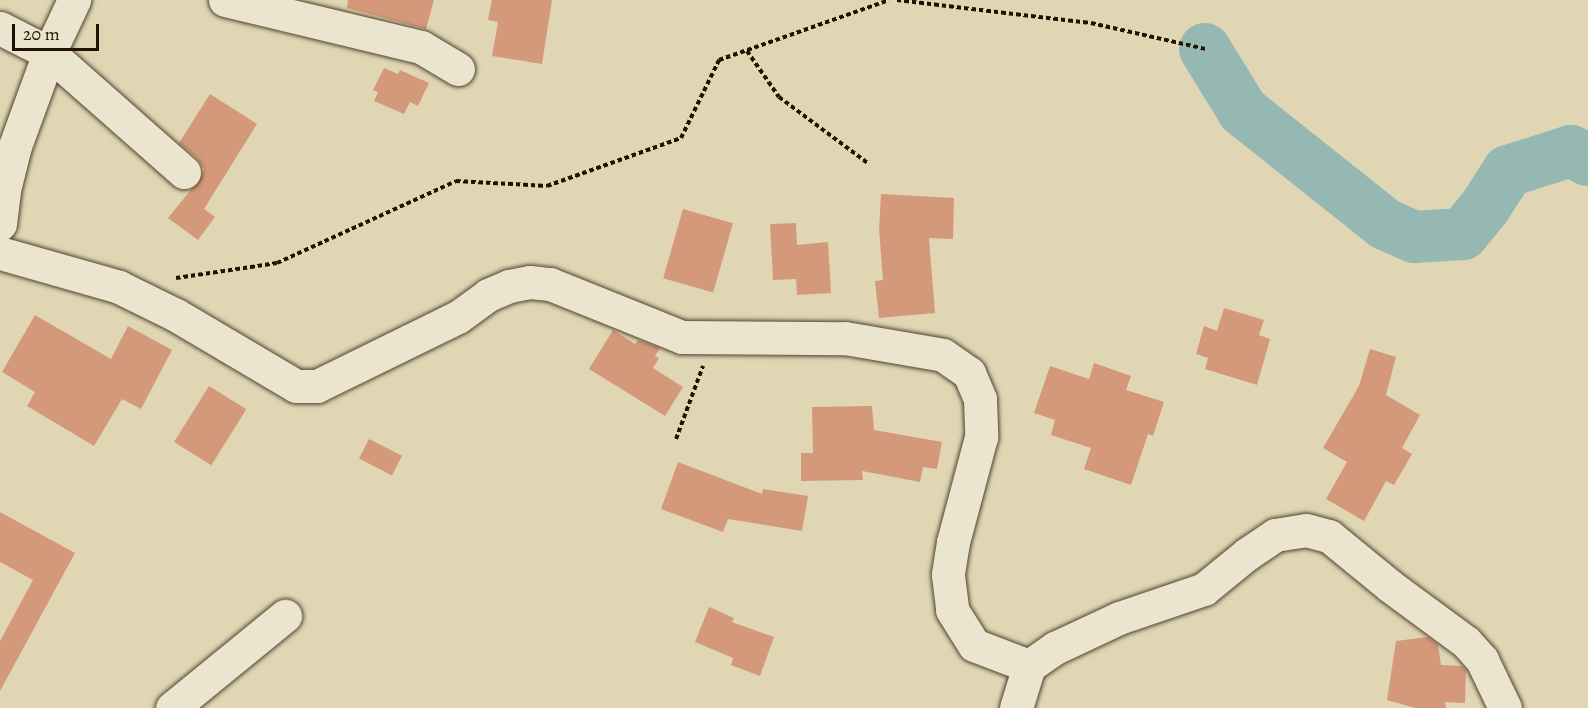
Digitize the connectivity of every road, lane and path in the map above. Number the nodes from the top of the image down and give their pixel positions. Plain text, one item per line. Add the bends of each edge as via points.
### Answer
1 (74, 0) edge
2 (225, 0) edge
3 (889, 0) edge
4 (897, 0) edge
5 (0, 28) edge
6 (1204, 49) dead end
7 (747, 51) junction
8 (49, 53) junction
9 (458, 69) dead end
10 (869, 164) dead end
11 (184, 172) dead end
12 (0, 224) edge
13 (0, 253) edge
14 (119, 287) junction
15 (709, 339) junction
16 (676, 439) dead end
17 (285, 616) dead end
18 (1029, 666) junction
19 (172, 708) edge
20 (1016, 708) edge
21 (1505, 708) edge

1 - 8 street
2 - 9 street via 421,47
3 - 7 path
4 - 6 path via 1091,23
5 - 8 street
7 - 10 path via 779,97
7 - 14 path via 718,60 681,138 547,186 456,181 277,263
8 - 11 street
8 - 12 street via 15,146
13 - 14 street
14 - 15 street via 176,315 297,386 317,386 458,317 488,295 530,282 550,284 682,337
15 - 16 path via 702,372
15 - 18 street via 844,338 943,355 969,373 980,399 981,437 953,542 948,575 952,609 974,645
17 - 19 street
18 - 20 street
18 - 21 street via 1055,648 1119,618 1204,589 1275,535 1306,530 1329,536 1466,642 1482,660

